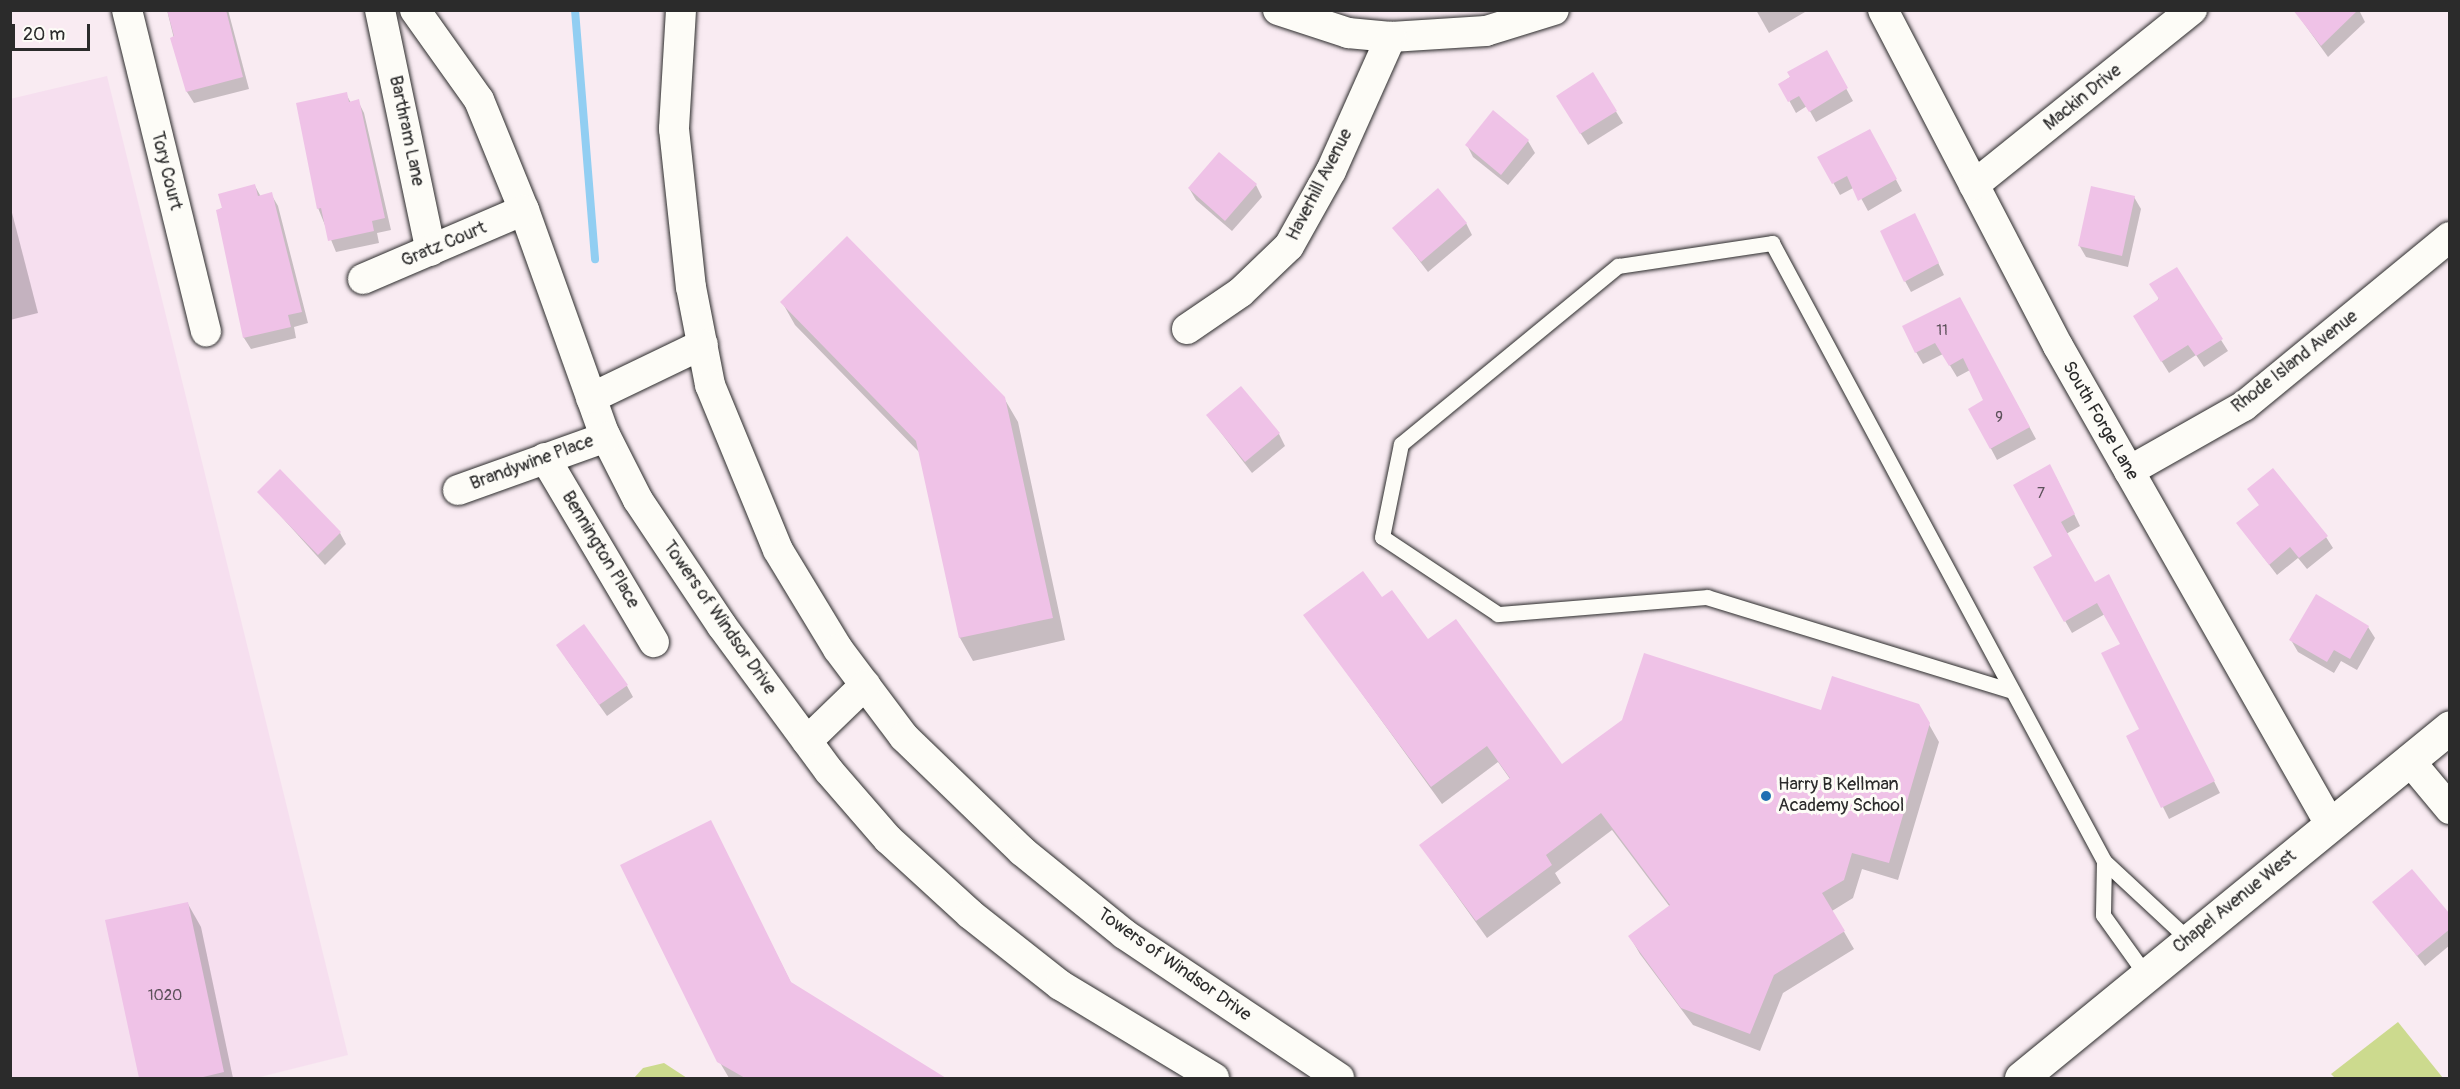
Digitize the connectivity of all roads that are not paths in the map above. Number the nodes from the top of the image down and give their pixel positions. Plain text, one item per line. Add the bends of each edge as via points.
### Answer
1 (127, 10) edge
2 (380, 10) edge
3 (415, 10) edge
4 (681, 10) edge
5 (1278, 10) edge
6 (1554, 10) edge
7 (1883, 10) edge
8 (2192, 10) edge
9 (1391, 37) junction
10 (1974, 185) junction
11 (524, 210) junction
12 (2450, 237) edge
13 (431, 251) junction
14 (363, 279) dead end
15 (1187, 329) dead end
16 (206, 331) dead end
17 (703, 344) junction
18 (591, 398) junction
19 (606, 437) junction
20 (545, 458) junction
21 (2129, 471) junction
22 (458, 490) dead end
23 (654, 642) dead end
24 (865, 685) junction
25 (2012, 691) junction
26 (2450, 727) edge
27 (807, 741) junction
28 (2409, 760) junction
29 (2450, 809) edge
30 (2330, 824) junction
31 (2104, 861) junction
32 (2189, 940) junction
33 (2146, 975) junction
34 (1215, 1078) edge
35 (1339, 1078) edge
36 (2021, 1078) edge

1 - 16 street, Tory Court
2 - 13 street, Barthram Lane
3 - 11 street, Towers of Windsor Drive via 479,100
4 - 17 street, Towers of Windsor Drive via 674,129 691,287
5 - 9 street via 1348,33
6 - 9 street via 1486,31
7 - 10 street, South Forge Lane
8 - 10 street, Mackin Drive
9 - 15 street, Haverhill Avenue via 1331,171 1289,246 1241,292
10 - 21 street, South Forge Lane
11 - 13 street, Gratz Court
11 - 18 street, Towers of Windsor Drive
12 - 21 street, Rhode Island Avenue via 2244,406
13 - 14 street, Gratz Court
17 - 18 street
17 - 24 street, Towers of Windsor Drive via 710,385 778,549 838,649
18 - 19 street, Towers of Windsor Drive
19 - 20 street, Brandywine Place
19 - 27 street, Towers of Windsor Drive via 638,500 722,626
20 - 22 street, Brandywine Place
20 - 23 street, Bennington Place
21 - 30 street, South Forge Lane
24 - 27 street
24 - 35 street, Towers of Windsor Drive via 904,737 1022,850 1124,934
25 - 25 lane via 1772,243 1618,266 1401,444 1382,537 1498,614 1707,597
25 - 31 lane
26 - 28 main road, Chapel Avenue West
27 - 34 street, Towers of Windsor Drive via 888,839 970,914 1060,985
28 - 29 street
28 - 30 main road, Chapel Avenue West
30 - 32 main road, Chapel Avenue West
31 - 32 lane
31 - 33 lane via 2103,915
32 - 33 main road, Chapel Avenue West
33 - 36 main road, Chapel Avenue West

